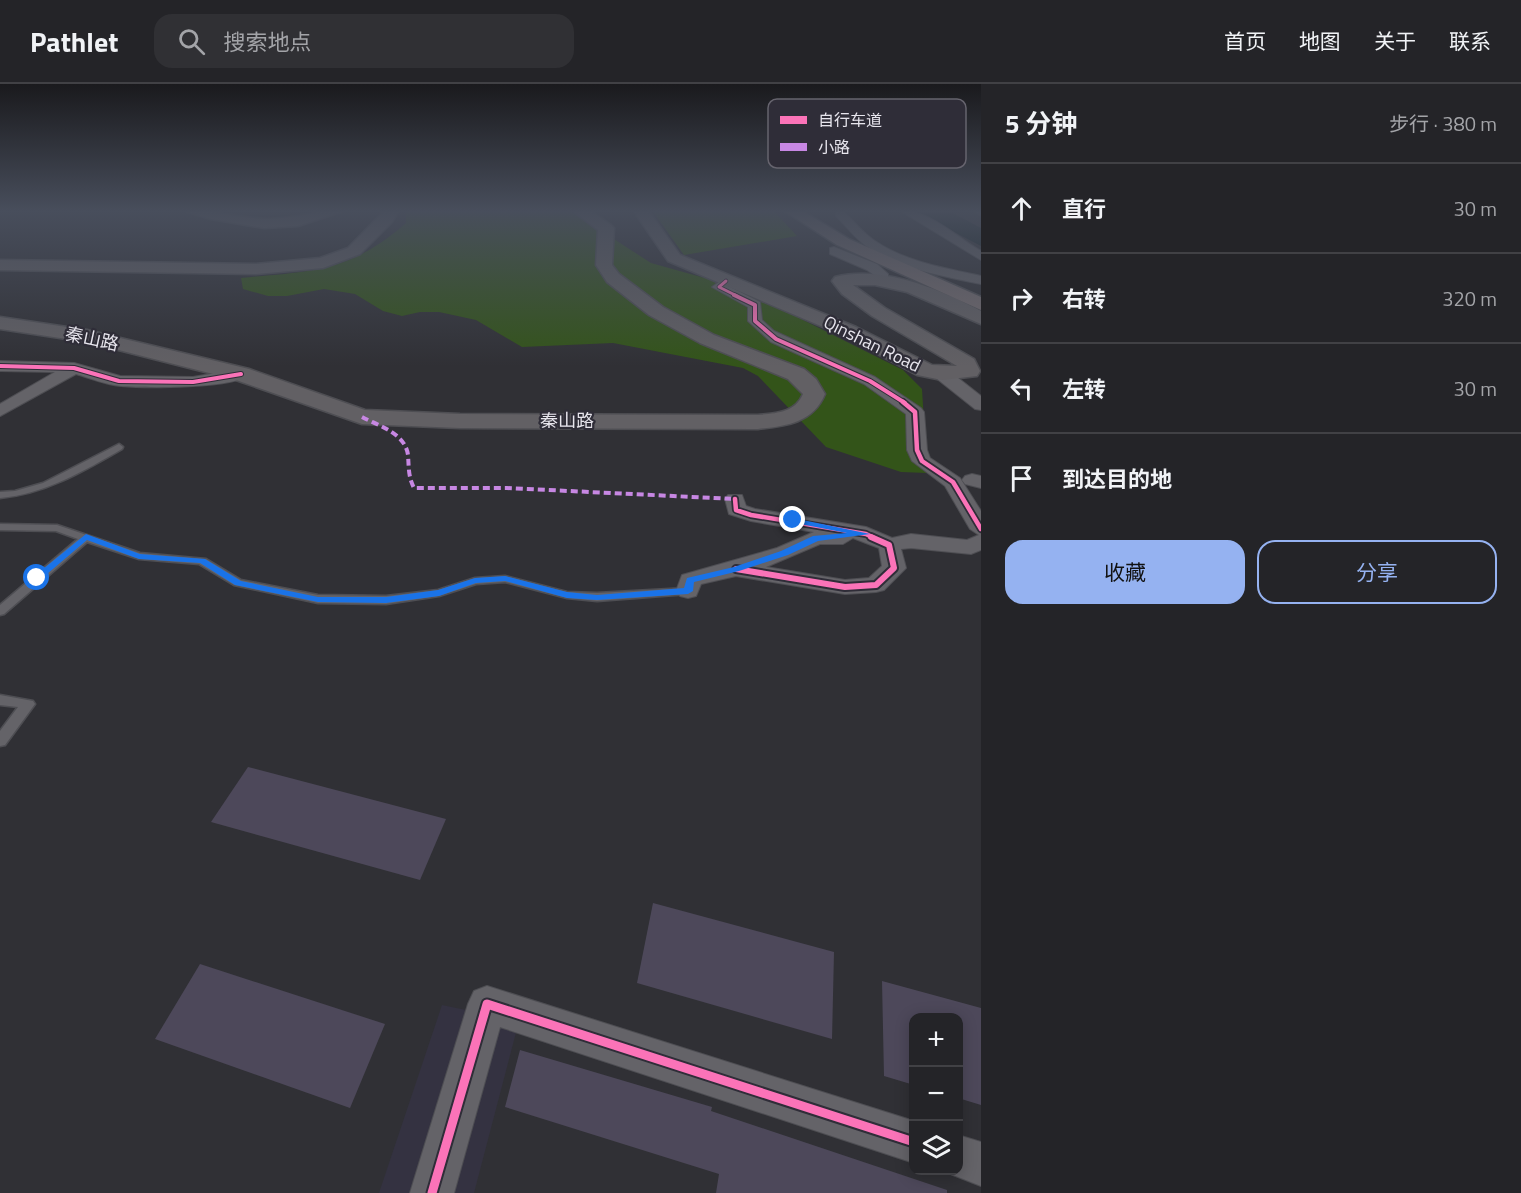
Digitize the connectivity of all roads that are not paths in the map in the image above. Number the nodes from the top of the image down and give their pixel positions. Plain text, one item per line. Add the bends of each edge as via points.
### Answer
1 (326, 262) edge
2 (604, 262) edge
3 (683, 262) edge
4 (860, 262) edge
5 (885, 262) edge
6 (895, 262) edge
7 (914, 262) edge
8 (0, 265) edge
9 (726, 280) junction
10 (881, 281) junction
11 (981, 281) edge
12 (981, 289) edge
13 (981, 299) edge
14 (981, 304) edge
15 (981, 318) edge
16 (0, 323) edge
17 (0, 366) edge
18 (74, 368) junction
19 (241, 374) junction
20 (942, 374) junction
21 (981, 405) edge
22 (0, 411) edge
23 (119, 447) dead end
24 (0, 495) edge
25 (735, 499) dead end
26 (0, 527) edge
27 (981, 529) edge
28 (866, 534) junction
29 (86, 537) junction
30 (981, 541) edge
31 (889, 545) junction
32 (736, 569) junction
33 (688, 591) joint
34 (0, 611) edge
35 (0, 700) edge
36 (0, 741) edge
37 (909, 1140) edge
38 (963, 1158) edge
39 (981, 1164) edge
40 (432, 1193) edge

1 - 8 main road via 256,269
2 - 19 main road, 秦山路 via 613,278 656,311 706,339 796,374 814,394 811,405 782,419 758,422 362,417
3 - 9 main road
4 - 10 street via 881,274
5 - 14 highway
6 - 13 highway
7 - 11 street
9 - 20 main road, Qinshan Road via 849,331 906,362
9 - 27 street via 719,287 755,305 755,321 776,340 902,399 915,412 917,450 922,461 953,482
10 - 15 main road, Qinshan Road
10 - 20 main road, Qinshan Road via 841,281 860,301 967,363 969,371
11 - 12 street via 971,286
16 - 19 main road, 秦山路 via 87,336
17 - 18 street
18 - 19 street via 119,381 193,382
18 - 22 street
20 - 21 street
23 - 24 lane via 74,473 14,495
25 - 28 street via 736,510
26 - 29 lane via 57,528
28 - 31 street
28 - 32 street via 816,538
29 - 33 lane via 139,556 202,561 238,583 318,599 386,600 439,593 475,581 505,579 567,595 597,597
29 - 34 lane
30 - 31 street via 971,547 911,541
31 - 32 street via 894,567 876,585 845,587
32 - 33 street via 690,580
35 - 36 lane via 28,704
37 - 40 street via 487,1004
38 - 39 street

